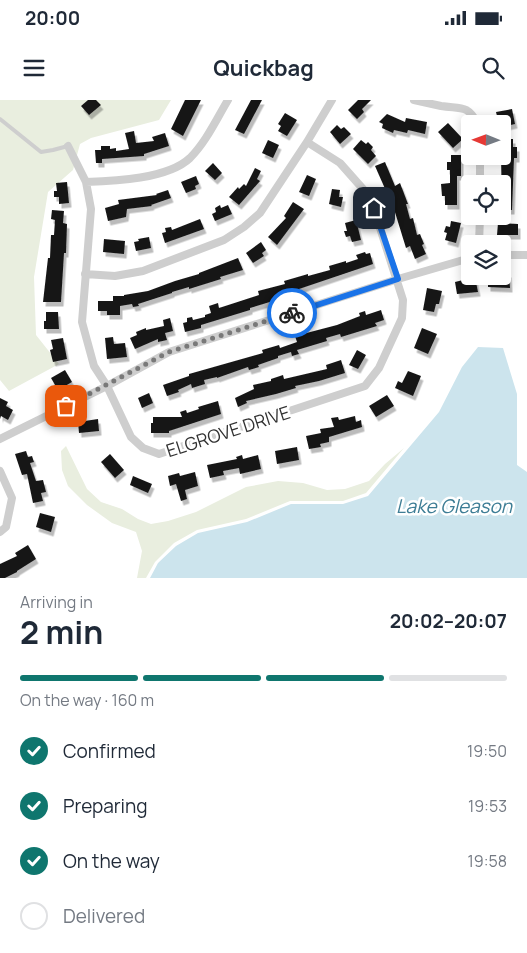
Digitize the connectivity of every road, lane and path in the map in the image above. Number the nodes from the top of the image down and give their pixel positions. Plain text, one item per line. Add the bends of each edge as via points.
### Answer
1 (228, 100) edge
2 (332, 100) edge
3 (414, 100) edge
4 (473, 115) edge
5 (0, 119) edge
6 (307, 142) junction
7 (68, 146) joint
8 (86, 182) junction
9 (511, 255) edge
10 (527, 255) edge
11 (461, 261) edge
12 (85, 274) junction
13 (398, 279) junction
14 (106, 386) junction
15 (0, 439) edge
16 (0, 471) edge
17 (0, 532) edge

1 - 8 street via 203,142 188,159 169,170 138,178
2 - 6 street
3 - 4 street via 459,106
5 - 7 lane via 41,152
6 - 12 street via 260,213 224,240 143,271 115,276
6 - 13 street, ELGROVE DRIVE via 340,163 363,189 374,208
7 - 8 street, ELGROVE DRIVE
8 - 12 street, ELGROVE DRIVE via 91,209
9 - 10 street
11 - 13 street
12 - 14 street, ELGROVE DRIVE via 82,322 94,366
13 - 14 street via 169,352
13 - 14 street, ELGROVE DRIVE via 403,300 402,318 380,368 365,386 159,454 143,448 131,437
14 - 15 street
16 - 17 street via 12,498 6,527

